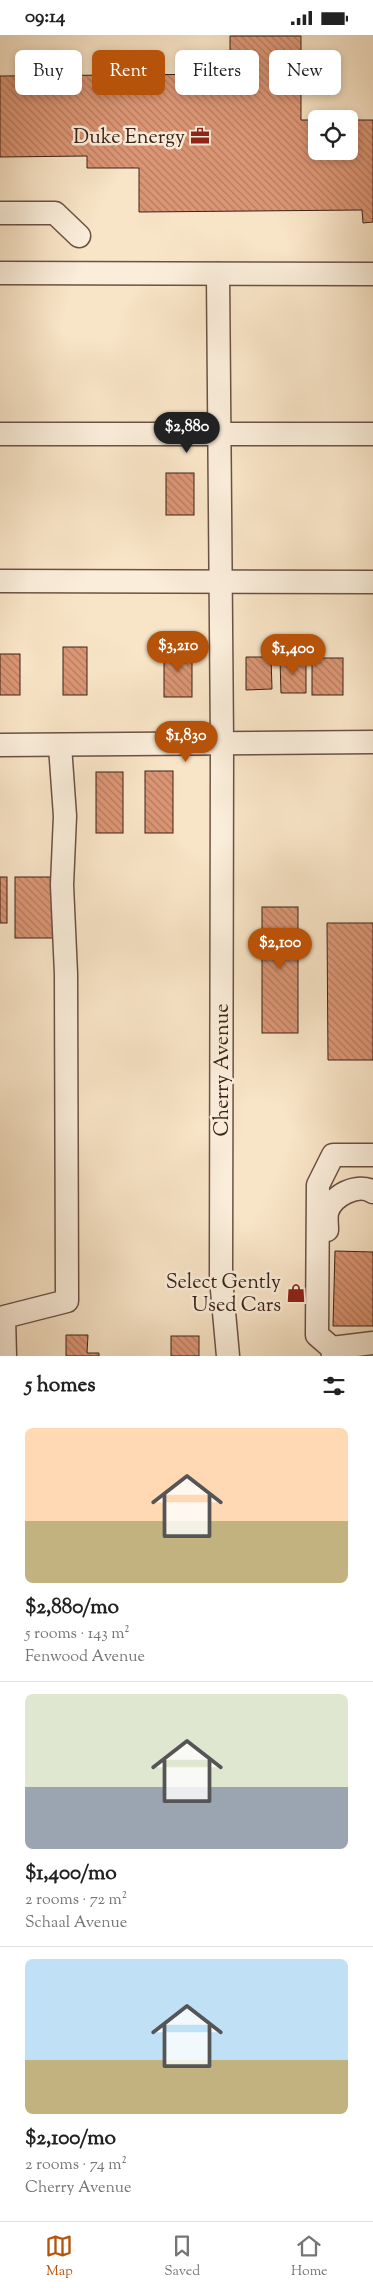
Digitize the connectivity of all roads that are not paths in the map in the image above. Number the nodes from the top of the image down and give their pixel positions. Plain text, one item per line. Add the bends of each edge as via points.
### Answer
1 (0, 213) edge
2 (79, 236) dead end
3 (0, 273) edge
4 (373, 273) edge
5 (218, 274) junction
6 (0, 433) edge
7 (373, 434) edge
8 (220, 435) junction
9 (0, 581) edge
10 (373, 582) edge
11 (222, 583) junction
12 (373, 742) edge
13 (222, 743) junction
14 (0, 745) edge
15 (60, 746) junction
16 (373, 1155) edge
17 (373, 1174) edge
18 (373, 1192) edge
19 (327, 1213) junction
20 (2, 1318) edge
21 (373, 1343) edge
22 (327, 1346) edge
23 (5, 1356) edge
24 (228, 1356) edge

1 - 2 street via 56,213
3 - 5 street
4 - 5 street
5 - 8 street, Cherry Avenue
6 - 8 street
7 - 8 street
8 - 11 street, Cherry Avenue
9 - 11 street
10 - 11 street
11 - 13 street, Cherry Avenue
12 - 13 street
13 - 15 street
13 - 24 street, Cherry Avenue via 221,1279
14 - 15 street
15 - 20 street via 65,816 62,885 66,984 67,1301
16 - 22 street via 333,1155 318,1185
17 - 19 street via 359,1167 339,1169 332,1175 327,1190
18 - 19 street via 348,1191 332,1201
19 - 22 street
20 - 23 street
21 - 22 street

